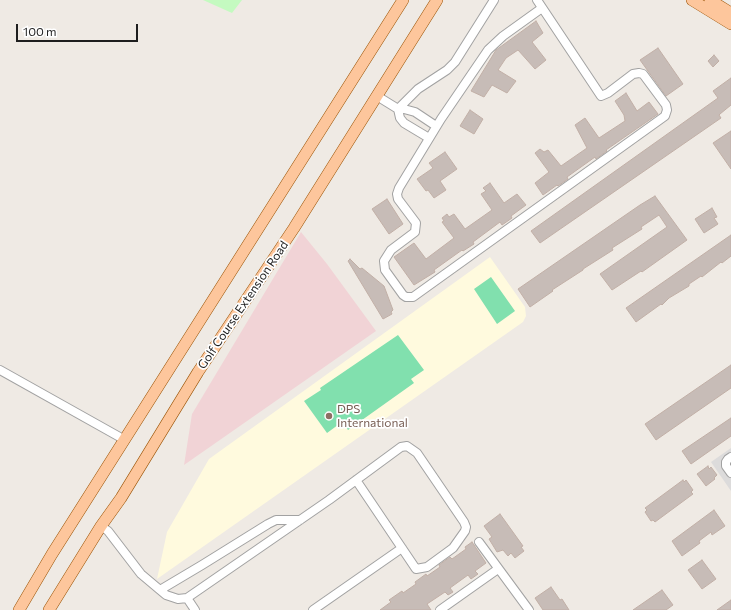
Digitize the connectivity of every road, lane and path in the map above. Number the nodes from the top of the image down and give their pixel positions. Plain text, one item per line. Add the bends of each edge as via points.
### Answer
1 (403, 0) edge
2 (437, 0) edge
3 (494, 0) edge
4 (537, 0) edge
5 (692, 0) edge
6 (710, 0) edge
7 (542, 8) junction
8 (731, 13) edge
9 (731, 24) edge
10 (377, 96) junction
11 (398, 109) junction
12 (439, 122) junction
13 (429, 138) junction
14 (0, 370) edge
15 (125, 440) junction
16 (731, 457) edge
17 (731, 473) edge
18 (356, 480) junction
19 (300, 520) junction
20 (101, 526) junction
21 (479, 542) dead end
22 (402, 548) junction
23 (498, 569) junction
24 (160, 590) junction
25 (187, 598) junction
26 (19, 610) edge
27 (49, 610) edge
28 (195, 610) edge
29 (313, 610) edge
30 (440, 610) edge
31 (529, 610) edge

1 - 15 main road
2 - 10 main road, Golf Course Extension Road
3 - 11 street via 455,62 418,89
4 - 7 street
5 - 9 main road
6 - 8 main road
7 - 12 street via 494,43
7 - 13 street via 601,96 633,74 643,74 666,105 665,116 413,297 406,297 385,270 384,261 390,250 415,232 416,223 397,194 398,188
10 - 11 street
10 - 20 main road, Golf Course Extension Road
11 - 12 street via 415,112
11 - 13 street via 404,123
12 - 13 street
14 - 15 street
15 - 26 main road
16 - 17 street via 726,466
18 - 19 street
18 - 22 street
18 - 22 street via 407,446 422,460 466,527 456,545 422,569 416,569
19 - 24 street via 276,520
19 - 25 street
20 - 24 street via 141,574
20 - 27 main road, Golf Course Extension Road
21 - 23 street
22 - 29 street
23 - 30 street
23 - 31 street
24 - 25 street via 178,599
25 - 28 street

